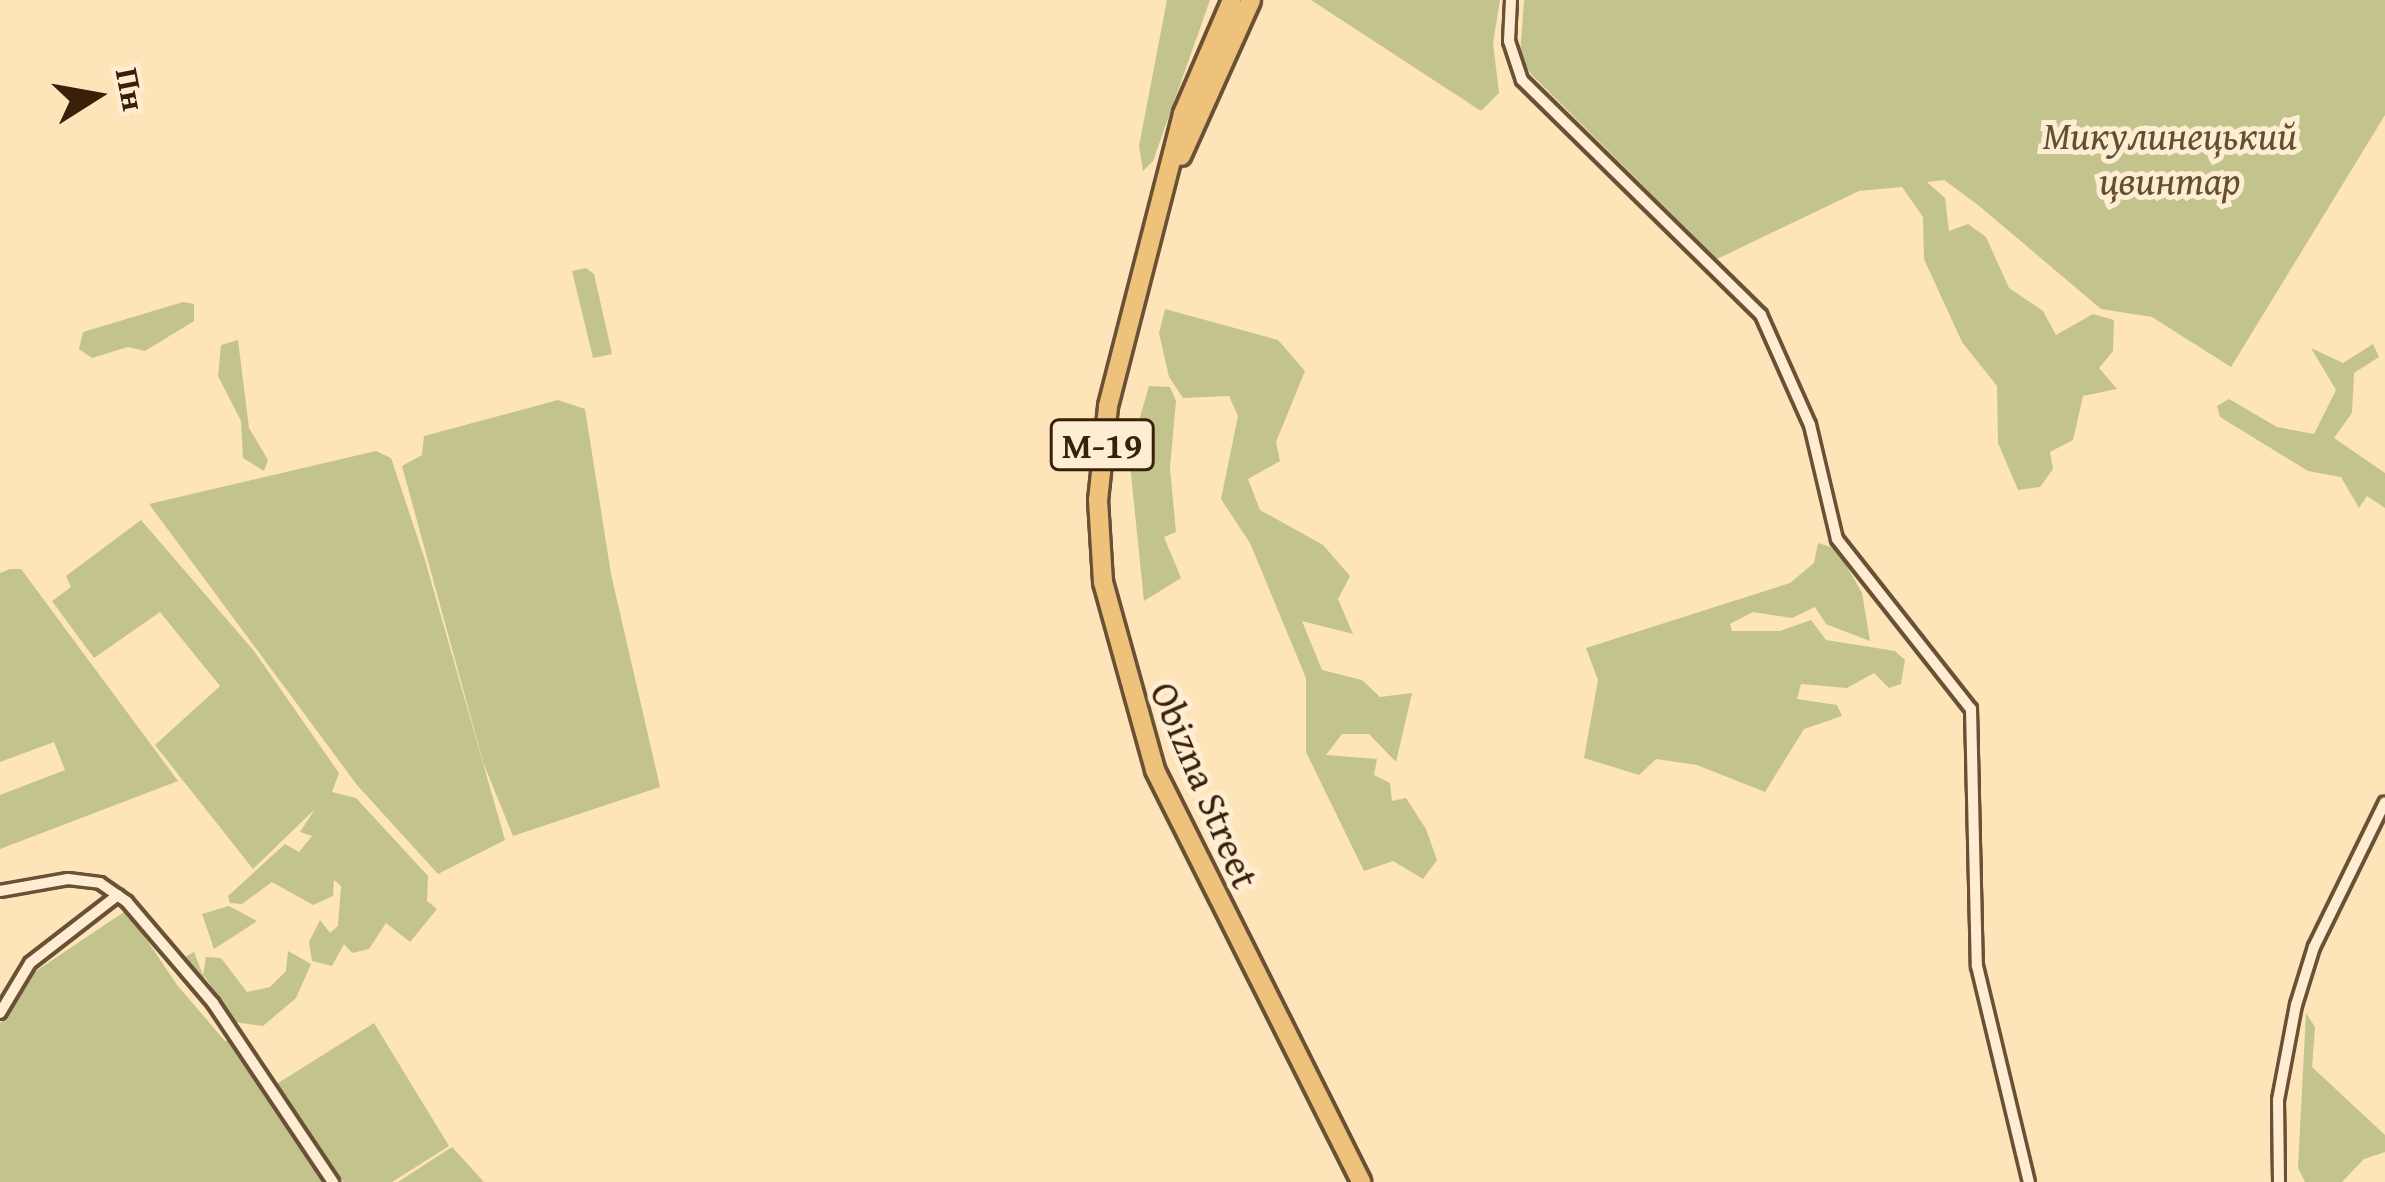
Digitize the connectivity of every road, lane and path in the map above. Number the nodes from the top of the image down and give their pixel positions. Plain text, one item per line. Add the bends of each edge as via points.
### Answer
1 (1232, 0) edge
2 (1251, 0) edge
3 (1511, 0) edge
4 (1171, 177) junction
5 (2385, 802) edge
6 (0, 891) edge
7 (118, 896) junction
8 (0, 1013) edge
9 (333, 1182) edge
10 (1361, 1182) edge
11 (2029, 1182) edge
12 (2279, 1182) edge

1 - 4 highway, М-19 via 1183,114
2 - 4 highway, М-19
3 - 11 street via 1508,41 1522,80 1761,315 1810,425 1837,539 1971,709 1977,966
4 - 10 highway, Obizna Street / М-19 via 1102,443 1098,524 1109,620 1155,770
5 - 12 street via 2314,946 2296,1005 2278,1100
6 - 7 street via 68,879
7 - 8 street via 30,963
7 - 9 street via 213,1003

